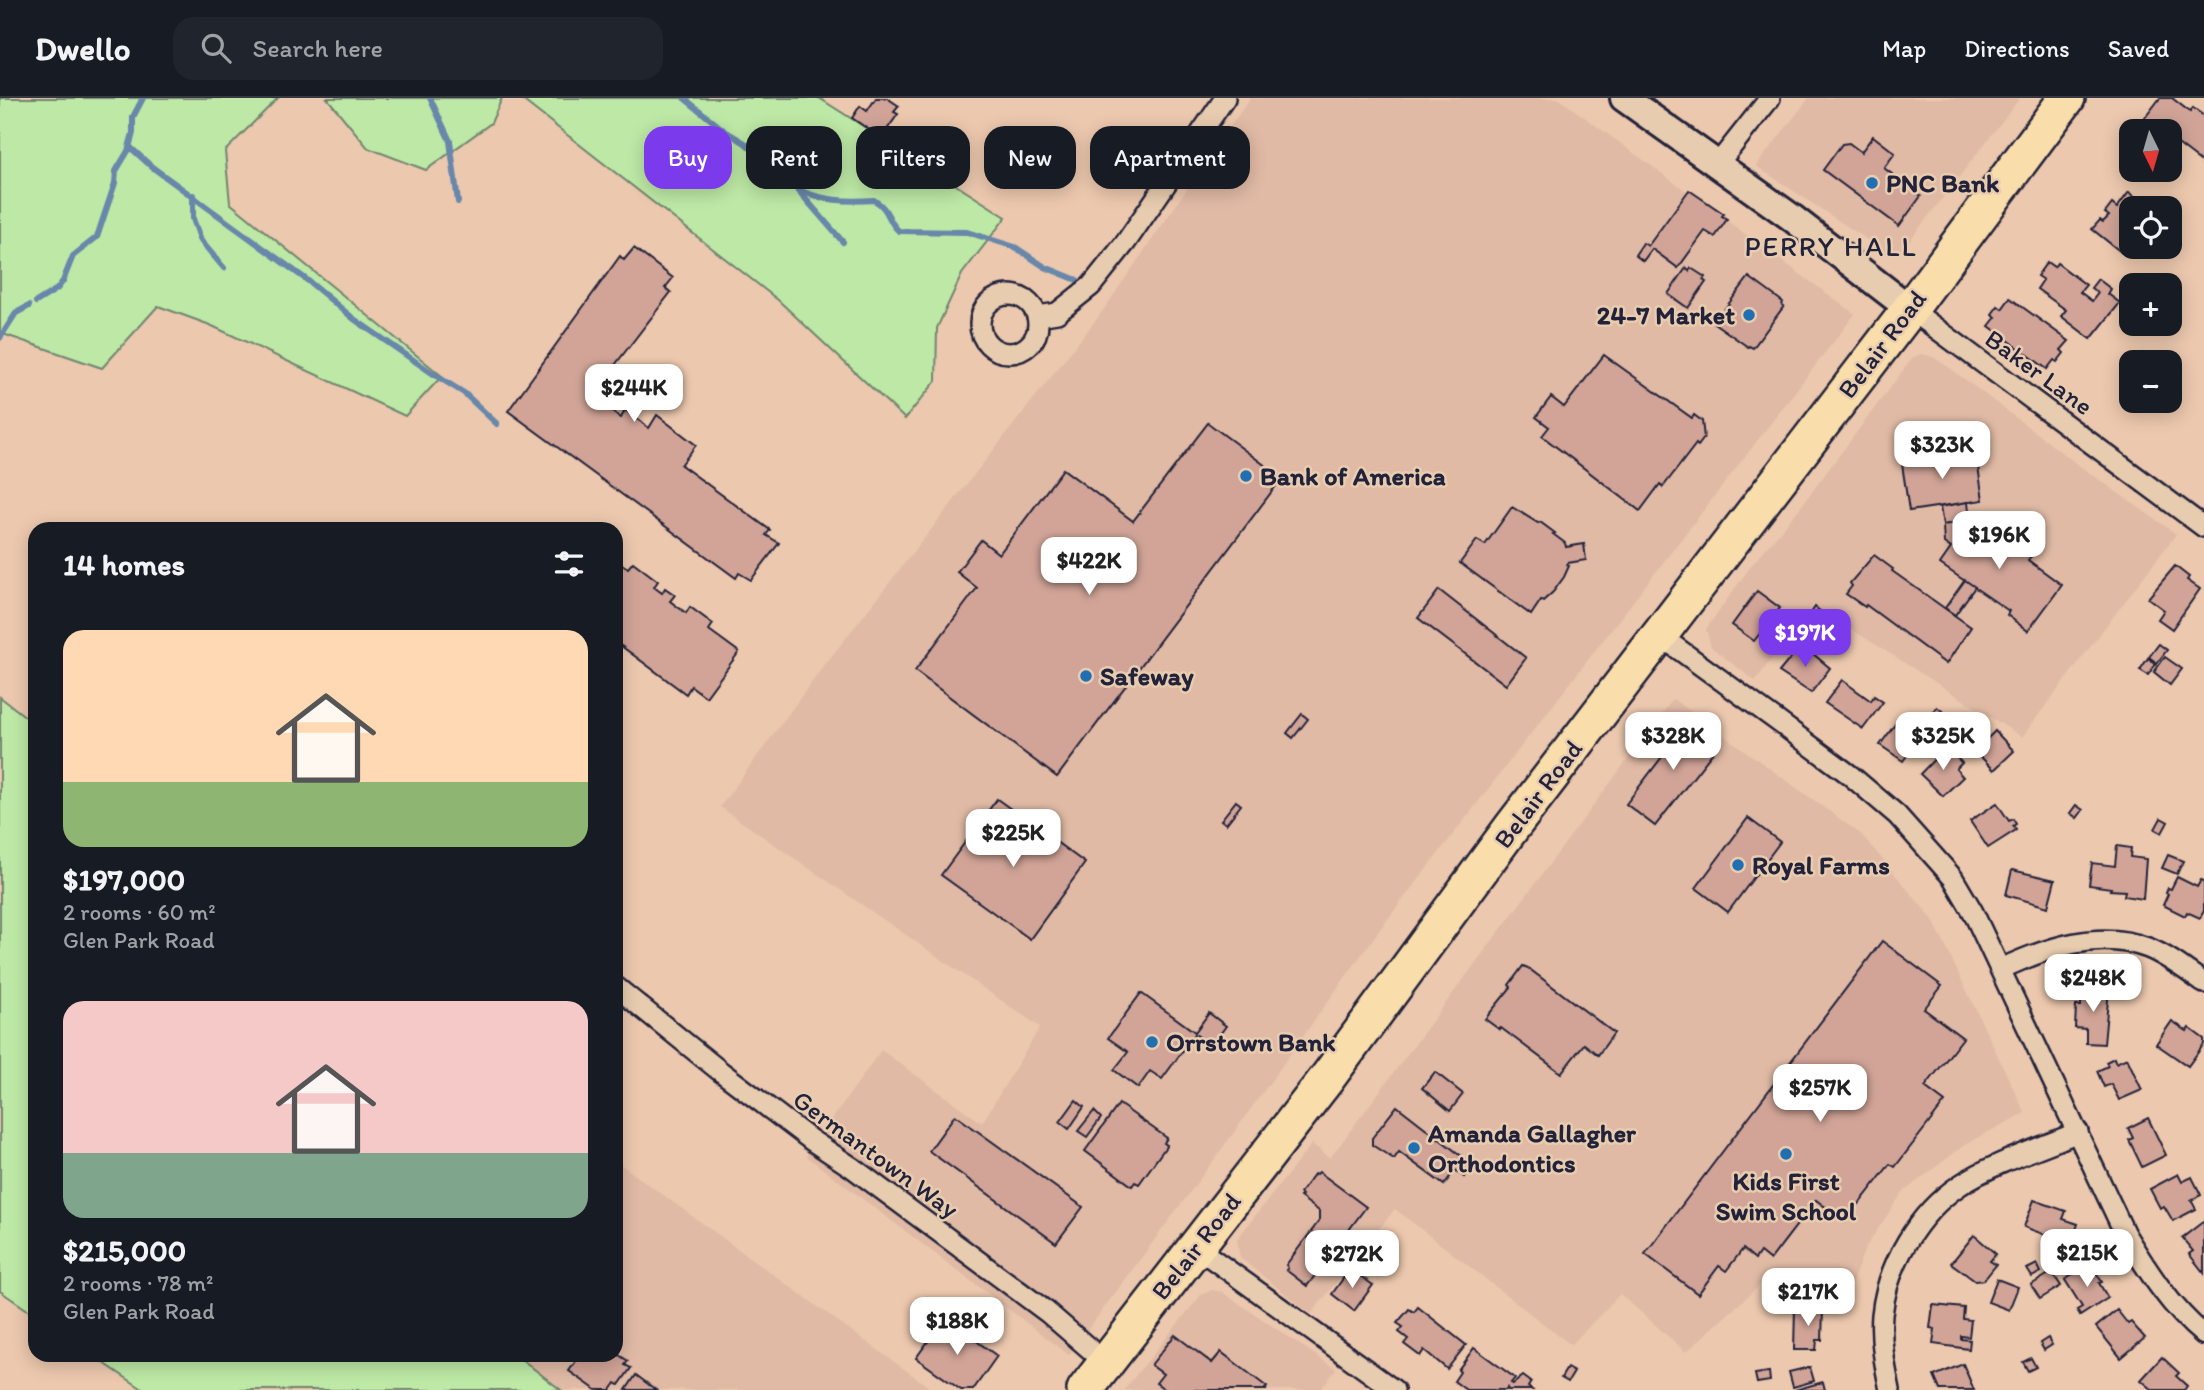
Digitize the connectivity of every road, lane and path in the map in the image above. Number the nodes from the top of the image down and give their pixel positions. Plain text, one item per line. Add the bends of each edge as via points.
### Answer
1 (1225, 98) edge
2 (1624, 98) edge
3 (1770, 98) edge
4 (2067, 98) edge
5 (1717, 165) junction
6 (1910, 309) junction
7 (1038, 316) dead end
8 (2204, 527) edge
9 (1659, 635) junction
10 (2001, 969) junction
11 (2204, 983) edge
12 (623, 992) edge
13 (2078, 1132) junction
14 (1196, 1247) junction
15 (2204, 1335) edge
16 (1106, 1363) junction
17 (1085, 1390) edge
18 (1394, 1390) edge
19 (1890, 1390) edge

1 - 7 street via 1091,286 1057,313
2 - 5 street
3 - 5 street
4 - 6 highway, Belair Road
5 - 6 street
6 - 8 street, Baker Lane
6 - 9 highway, Belair Road
9 - 10 street via 1808,743 1897,815 1953,878
9 - 14 highway, Belair Road
10 - 11 street via 2038,952 2099,940 2150,949
10 - 13 street
12 - 16 street, Germantown Way via 811,1140 1047,1312
13 - 15 street via 2144,1265
13 - 19 street via 1961,1184 1916,1228 1892,1272 1882,1315
14 - 16 highway, Belair Road
14 - 18 street
16 - 17 highway, Belair Road

